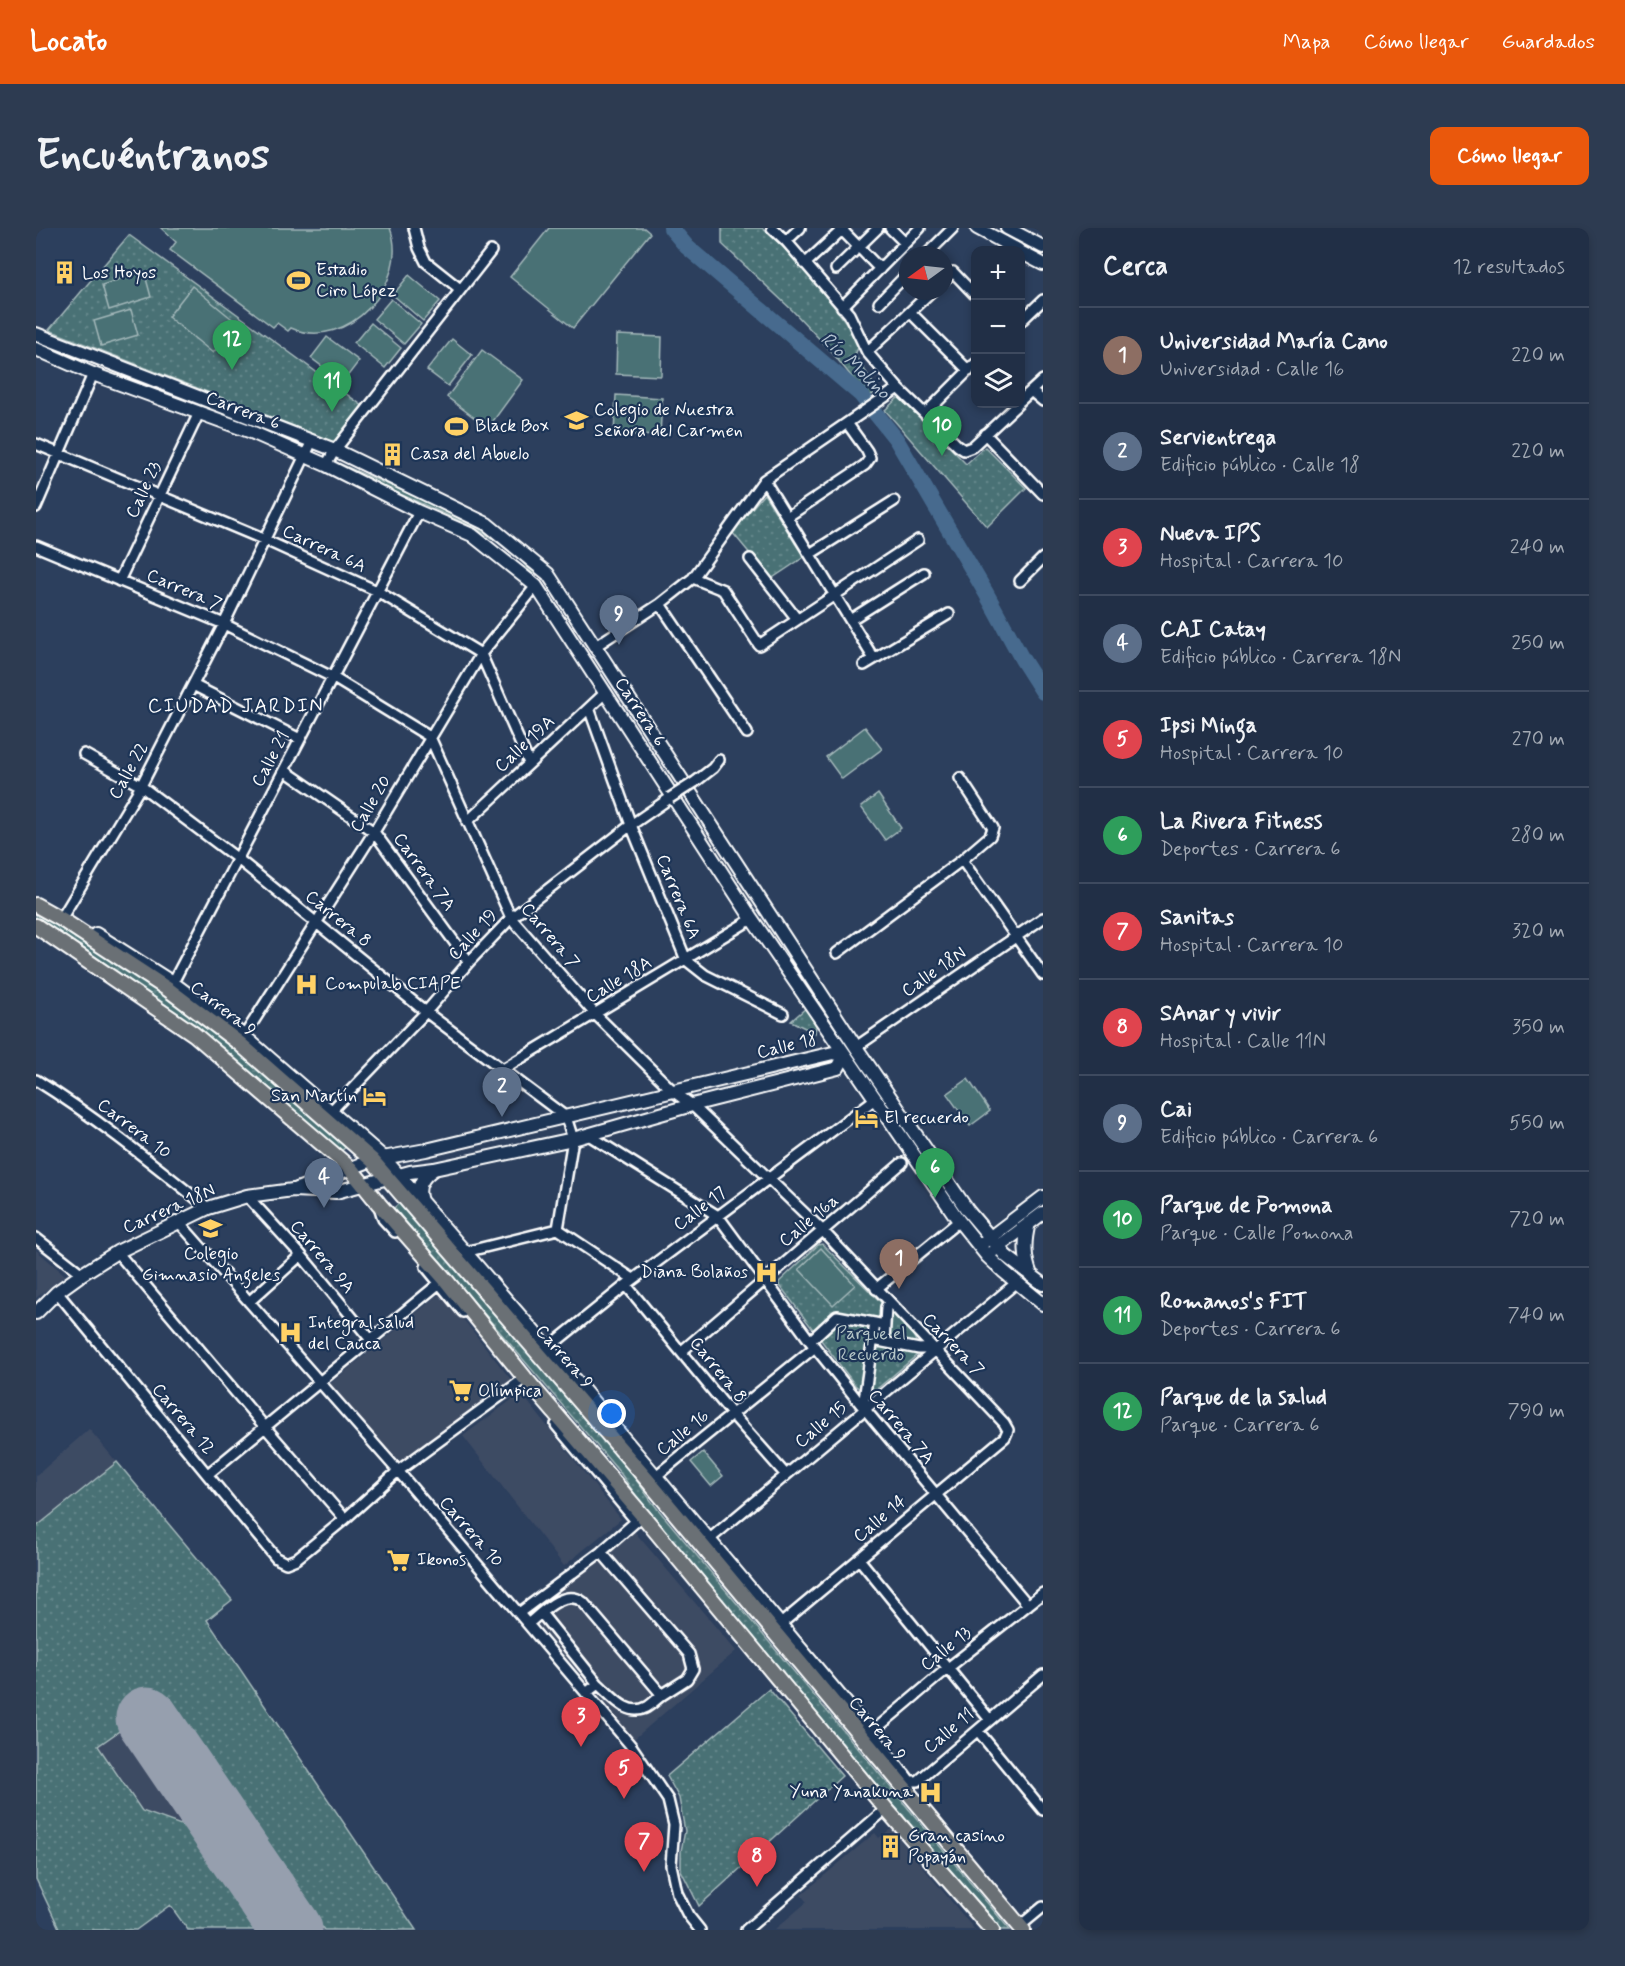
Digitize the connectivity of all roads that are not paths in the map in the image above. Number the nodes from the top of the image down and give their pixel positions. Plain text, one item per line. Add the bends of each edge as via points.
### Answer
1 (414, 228) edge
2 (772, 228) edge
3 (800, 228) edge
4 (878, 228) edge
5 (890, 228) edge
6 (920, 228) edge
7 (953, 228) edge
8 (977, 228) edge
9 (1007, 228) edge
10 (842, 229) edge
11 (786, 242) junction
12 (905, 243) junction
13 (935, 246) edge
14 (1010, 246) edge
15 (858, 247) junction
16 (1043, 247) edge
17 (491, 251) dead end
18 (1025, 254) edge
19 (805, 264) junction
20 (1043, 264) edge
21 (836, 269) dead end
22 (880, 269) junction
23 (953, 272) edge
24 (899, 282) edge
25 (460, 289) junction
26 (971, 291) edge
27 (923, 300) edge
28 (1043, 300) edge
29 (879, 303) dead end
30 (842, 307) junction
31 (910, 312) junction
32 (1025, 317) edge
33 (36, 334) edge
34 (36, 349) edge
35 (867, 352) junction
36 (971, 367) edge
37 (971, 369) edge
38 (93, 374) junction
39 (1043, 380) edge
40 (898, 388) junction
41 (1031, 391) junction
42 (1025, 396) edge
43 (1043, 401) edge
44 (1013, 408) edge
45 (200, 413) junction
46 (925, 414) junction
47 (847, 423) junction
48 (985, 434) junction
49 (312, 441) junction
50 (36, 444) edge
51 (335, 450) junction
52 (59, 453) junction
53 (305, 455) junction
54 (326, 465) junction
55 (764, 480) junction
56 (1043, 494) edge
57 (160, 495) junction
58 (894, 501) dead end
59 (36, 507) edge
60 (419, 512) junction
61 (787, 517) junction
62 (265, 540) junction
63 (918, 540) dead end
64 (36, 546) edge
65 (810, 554) junction
66 (1043, 558) edge
67 (750, 559) dead end
68 (924, 573) dead end
69 (693, 578) junction
70 (119, 581) junction
71 (1020, 581) dead end
72 (536, 586) junction
73 (377, 591) junction
74 (834, 594) junction
75 (660, 604) junction
76 (949, 614) dead end
77 (797, 619) junction
78 (850, 620) junction
79 (224, 624) junction
80 (594, 647) junction
81 (481, 654) junction
82 (874, 659) junction
83 (864, 665) dead end
84 (332, 677) junction
85 (193, 685) junction
86 (606, 692) junction
87 (589, 708) junction
88 (747, 733) dead end
89 (430, 737) junction
90 (300, 739) junction
91 (84, 754) dead end
92 (719, 760) dead end
93 (529, 763) junction
94 (284, 770) junction
95 (960, 778) dead end
96 (141, 786) junction
97 (467, 822) junction
98 (631, 825) junction
99 (374, 832) junction
100 (238, 859) junction
101 (962, 860) junction
102 (36, 898) edge
103 (36, 905) edge
104 (62, 916) junction
105 (511, 918) junction
106 (1043, 918) edge
107 (752, 919) junction
108 (317, 923) junction
109 (36, 926) edge
110 (1017, 936) junction
111 (837, 953) dead end
112 (686, 960) junction
113 (469, 962) junction
114 (1043, 975) edge
115 (171, 986) junction
116 (426, 1012) junction
117 (595, 1014) junction
118 (783, 1014) dead end
119 (827, 1029) junction
120 (242, 1040) junction
121 (856, 1047) junction
122 (845, 1055) junction
123 (813, 1058) junction
124 (503, 1069) junction
125 (36, 1080) edge
126 (674, 1092) junction
127 (875, 1099) junction
128 (692, 1105) junction
129 (331, 1111) junction
130 (566, 1117) junction
131 (587, 1134) junction
132 (573, 1139) junction
133 (377, 1159) junction
134 (902, 1164) dead end
135 (350, 1168) junction
136 (434, 1169) junction
137 (394, 1177) junction
138 (768, 1178) junction
139 (365, 1185) junction
140 (293, 1190) junction
141 (336, 1192) joint
142 (247, 1196) junction
143 (1043, 1197) edge
144 (423, 1205) junction
145 (208, 1208) junction
146 (1043, 1213) edge
147 (718, 1216) junction
148 (178, 1221) junction
149 (959, 1221) junction
150 (1029, 1223) junction
151 (558, 1229) junction
152 (823, 1230) junction
153 (36, 1238) edge
154 (994, 1243) junction
155 (982, 1251) junction
156 (117, 1252) junction
157 (465, 1252) junction
158 (301, 1255) junction
159 (82, 1274) junction
160 (1031, 1275) junction
161 (766, 1279) junction
162 (442, 1281) junction
163 (630, 1282) junction
164 (1016, 1283) junction
165 (1043, 1284) edge
166 (876, 1289) junction
167 (57, 1292) junction
168 (249, 1302) junction
169 (889, 1303) junction
170 (1042, 1305) edge
171 (36, 1312) edge
172 (875, 1323) junction
173 (885, 1325) junction
174 (371, 1340) junction
175 (873, 1340) junction
176 (884, 1342) junction
177 (812, 1344) junction
178 (548, 1348) junction
179 (934, 1349) junction
180 (682, 1351) junction
181 (523, 1380) junction
182 (319, 1382) junction
183 (864, 1408) junction
184 (732, 1414) junction
185 (264, 1427) junction
186 (1008, 1430) joint
187 (398, 1472) junction
188 (208, 1474) junction
189 (786, 1475) junction
190 (656, 1476) junction
191 (936, 1494) junction
192 (345, 1519) junction
193 (639, 1519) junction
194 (705, 1543) junction
195 (601, 1552) junction
196 (859, 1559) junction
197 (738, 1591) junction
198 (1043, 1593) edge
199 (759, 1601) junction
200 (1028, 1605) junction
201 (519, 1613) junction
202 (541, 1613) junction
203 (528, 1624) junction
204 (776, 1628) junction
205 (948, 1668) junction
206 (1043, 1675) edge
207 (598, 1684) junction
208 (586, 1693) junction
209 (662, 1695) junction
210 (990, 1720) junction
211 (978, 1731) junction
212 (871, 1733) junction
213 (890, 1758) junction
214 (914, 1802) junction
215 (886, 1809) junction
216 (1043, 1810) edge
217 (1043, 1907) edge
218 (1021, 1928) edge
219 (700, 1930) edge
220 (746, 1930) edge
221 (992, 1930) edge

1 - 25 street via 426,262
2 - 11 street
3 - 11 street
4 - 15 street
5 - 12 street
6 - 12 street
7 - 13 street
8 - 14 main road
9 - 16 main road
10 - 15 street
10 - 19 street
11 - 19 street
12 - 22 street
15 - 21 street
15 - 22 street
17 - 25 street
18 - 20 main road
19 - 30 street
22 - 30 street
23 - 26 street
24 - 29 street
25 - 51 street
27 - 31 street
28 - 32 street
30 - 35 street
31 - 35 street
31 - 36 street
33 - 49 main road, Carrera 6
34 - 38 main road, Carrera 6
35 - 40 street
37 - 46 street
38 - 45 main road, Carrera 6
38 - 52 street
39 - 41 street
40 - 46 street
40 - 47 street
41 - 42 street
41 - 43 street
44 - 48 street
45 - 53 main road, Carrera 6
45 - 57 street, Calle 23
46 - 48 street via 964,450
47 - 55 street
47 - 61 street via 870,458
48 - 56 street
49 - 51 main road, Carrera 6
49 - 53 street, Calle 22
50 - 52 street, Carrera 6A
51 - 54 street
51 - 80 main road, Carrera 6 via 487,524 548,574
52 - 57 street, Carrera 6A
52 - 59 street
53 - 54 main road, Carrera 6
53 - 62 street, Calle 22
54 - 60 main road, Carrera 6
55 - 61 street
55 - 69 street
57 - 62 street, Carrera 6A
57 - 70 street, Calle 23
58 - 65 street
60 - 72 main road, Carrera 6 via 472,535
60 - 73 street, Calle 21
61 - 65 street
62 - 73 street, Carrera 6A
62 - 79 street, Calle 22
63 - 74 street
64 - 70 street, Carrera 7
65 - 74 street
66 - 71 street
67 - 77 street
68 - 78 street
69 - 75 street
69 - 77 street via 723,590 759,645
70 - 79 street, Carrera 7
72 - 81 street, Calle 20
72 - 86 main road, Carrera 6
73 - 81 street, Carrera 6A
73 - 84 street, Calle 21
74 - 77 street
74 - 78 street
75 - 80 street
75 - 88 street
76 - 82 street
78 - 82 street
79 - 84 street, Carrera 7
79 - 85 street, Calle 22
80 - 121 main road, Carrera 6
81 - 89 street, Calle 20
81 - 93 street
82 - 83 street
84 - 89 street, Carrera 7
84 - 90 street, Calle 21
85 - 90 street
85 - 96 street, Calle 22
86 - 87 street, Calle 19A
86 - 107 main road, Carrera 6
87 - 93 street, Calle 19A
87 - 98 street, Carrera 6A
89 - 97 street, Carrera 7
89 - 99 street, Calle 20
90 - 94 street, Calle 21
91 - 96 street, Carrera 8
92 - 98 street, Calle 19, bridge via 695,783
93 - 97 street, Calle 19A
94 - 99 street, Carrera 7A
94 - 100 street, Calle 21
95 - 101 street via 993,828 990,836
96 - 100 street, Carrera 8
96 - 104 street, Calle 22
97 - 105 street, Carrera 7
98 - 105 street, Calle 19
98 - 112 street, Carrera 6A
99 - 108 street, Calle 20
99 - 113 street, Carrera 7A
100 - 108 street, Carrera 8
100 - 115 street, Calle 21
101 - 110 street
101 - 111 street
102 - 104 main road
103 - 104 main road, Carrera 9
104 - 115 main road, Carrera 9
105 - 113 street, Calle 19
105 - 117 street, Carrera 7
106 - 110 street, Calle 18N
107 - 112 street, Calle 18A
107 - 119 main road, Carrera 6
108 - 116 street, Carrera 8
108 - 120 street, Calle 20
109 - 135 main road, Carrera 9 via 194,1034
110 - 114 street
110 - 121 street, Calle 18N
112 - 117 street, Calle 18A
112 - 118 street, Carrera 6A via 705,975
113 - 116 street, Calle 19
115 - 120 main road, Carrera 9
116 - 124 street, Carrera 8
116 - 129 street, Calle 19
117 - 124 street, Calle 18A
117 - 126 street, Carrera 7
119 - 122 main road, Carrera 6
119 - 123 main road via 824,1045
120 - 129 main road
120 - 133 main road, Carrera 9
121 - 122 main road, Calle 18N
121 - 154 main road, Carrera 6
122 - 123 main road, Calle 18 via 833,1053
122 - 127 main road, Carrera 6
122 - 128 main road, Calle 18 via 838,1068
123 - 126 main road, Calle 18
124 - 130 street, Carrera 8
125 - 145 street, Carrera 10 via 114,1134
126 - 128 street, Carrera 7
126 - 130 main road, Calle 18
127 - 138 street, Calle 17
127 - 149 main road, Carrera 6
128 - 131 main road, Calle 18
128 - 138 street, Carrera 7
129 - 133 main road
130 - 132 street
130 - 133 main road, Calle 18
131 - 132 main road, Calle 18
131 - 147 street, Carrera 7A
132 - 136 main road, Calle 18
132 - 151 street
133 - 135 main road, Calle 18
133 - 137 main road, Carrera 9
134 - 152 street, Calle 16a
135 - 139 main road, Carrera 9
135 - 140 main road, Calle 18
136 - 137 main road, Calle 18
136 - 144 main road via 419,1188
137 - 139 main road, Calle 18
137 - 144 main road
137 - 194 main road, Carrera 9 via 649,1482
138 - 147 street, Calle 17
138 - 152 street, Carrera 7
139 - 141 main road, Calle 18
139 - 162 main road, Carrera 9
140 - 141 main road, Carrera 18N
140 - 142 main road, Carrera 18N
142 - 145 main road, Carrera 18N
142 - 158 street, Carrera 9A
143 - 154 main road
144 - 157 main road
145 - 148 main road, Carrera 18N
146 - 150 main road
147 - 161 street, Carrera 7A
147 - 163 street, Calle 17
148 - 156 main road, Carrera 18N
148 - 168 street, Carrera 10
149 - 155 main road, Carrera 6
149 - 166 street
150 - 154 main road
150 - 160 main road via 1025,1252
151 - 157 street
151 - 163 street, Carrera 8
152 - 161 street, Calle 16a
152 - 166 street, Carrera 7
153 - 159 street
154 - 155 main road
154 - 160 main road, Carrera 6
155 - 164 main road, Carrera 6
156 - 159 main road, Carrera 18N
156 - 185 street
157 - 178 main road
158 - 168 street
158 - 174 street, Carrera 9A
159 - 167 main road, Carrera 18N
160 - 165 main road, Carrera 6
161 - 177 street, Carrera 7A
161 - 180 street, Calle 16a
162 - 174 street
162 - 181 main road, Carrera 9
163 - 178 street, Calle 17
163 - 180 street, Carrera 8
164 - 170 main road, Carrera 6
164 - 179 street, Calle 15
166 - 169 street, Carrera 7
167 - 171 main road, Carrera 18N
167 - 188 street, Carrera 12
168 - 182 street, Carrera 10
169 - 173 street
169 - 179 street, Carrera 7
172 - 173 street
172 - 175 street
172 - 177 street, Calle 16 via 837,1316
173 - 176 street
174 - 182 street
175 - 176 street
175 - 183 street
176 - 179 street
177 - 183 street, Carrera 7A
177 - 184 street, Calle 16
178 - 190 main road
179 - 183 street, Calle 15
179 - 186 street, Carrera 7
180 - 184 street, Carrera 8
181 - 187 street
181 - 193 main road, Carrera 9
182 - 185 street
182 - 187 street, Carrera 10
183 - 189 street, Calle 15
183 - 191 street, Carrera 7A
184 - 189 street, Carrera 8
184 - 190 street, Calle 16
185 - 188 street
185 - 192 street
186 - 191 street, Calle 14 via 1005,1437
187 - 192 street
187 - 201 street, Carrera 10
188 - 192 street, Carrera 12 via 276,1558 286,1563
189 - 194 street, Calle 15
190 - 194 main road
191 - 196 street, Calle 14
191 - 200 street, Carrera 7A
193 - 195 street
193 - 215 main road, Carrera 9
194 - 197 main road, Carrera 9
194 - 199 main road
195 - 201 street
195 - 209 street via 689,1654 693,1669 687,1679
196 - 204 street, Calle 14
196 - 205 street
197 - 199 main road
197 - 204 main road, Carrera 9
198 - 200 street, Calle 13
199 - 204 main road
200 - 205 street, Calle 13
201 - 203 street, Carrera 10
202 - 203 street
202 - 207 street
202 - 209 street via 568,1598 583,1602
203 - 208 street, Carrera 10
204 - 212 main road
204 - 214 main road, Carrera 9
205 - 210 street
205 - 212 street, Calle 13
206 - 210 street, Calle 11
207 - 208 street
207 - 209 street via 625,1708 638,1710
208 - 219 street, Carrera 10 via 632,1748 668,1800 674,1825 671,1865 677,1893
210 - 211 street, Calle 11
211 - 213 street, Calle 11 via 914,1782
211 - 216 street
212 - 213 main road
213 - 214 main road
214 - 218 main road, Carrera 9
215 - 220 street
215 - 221 main road, Carrera 9
217 - 218 street

